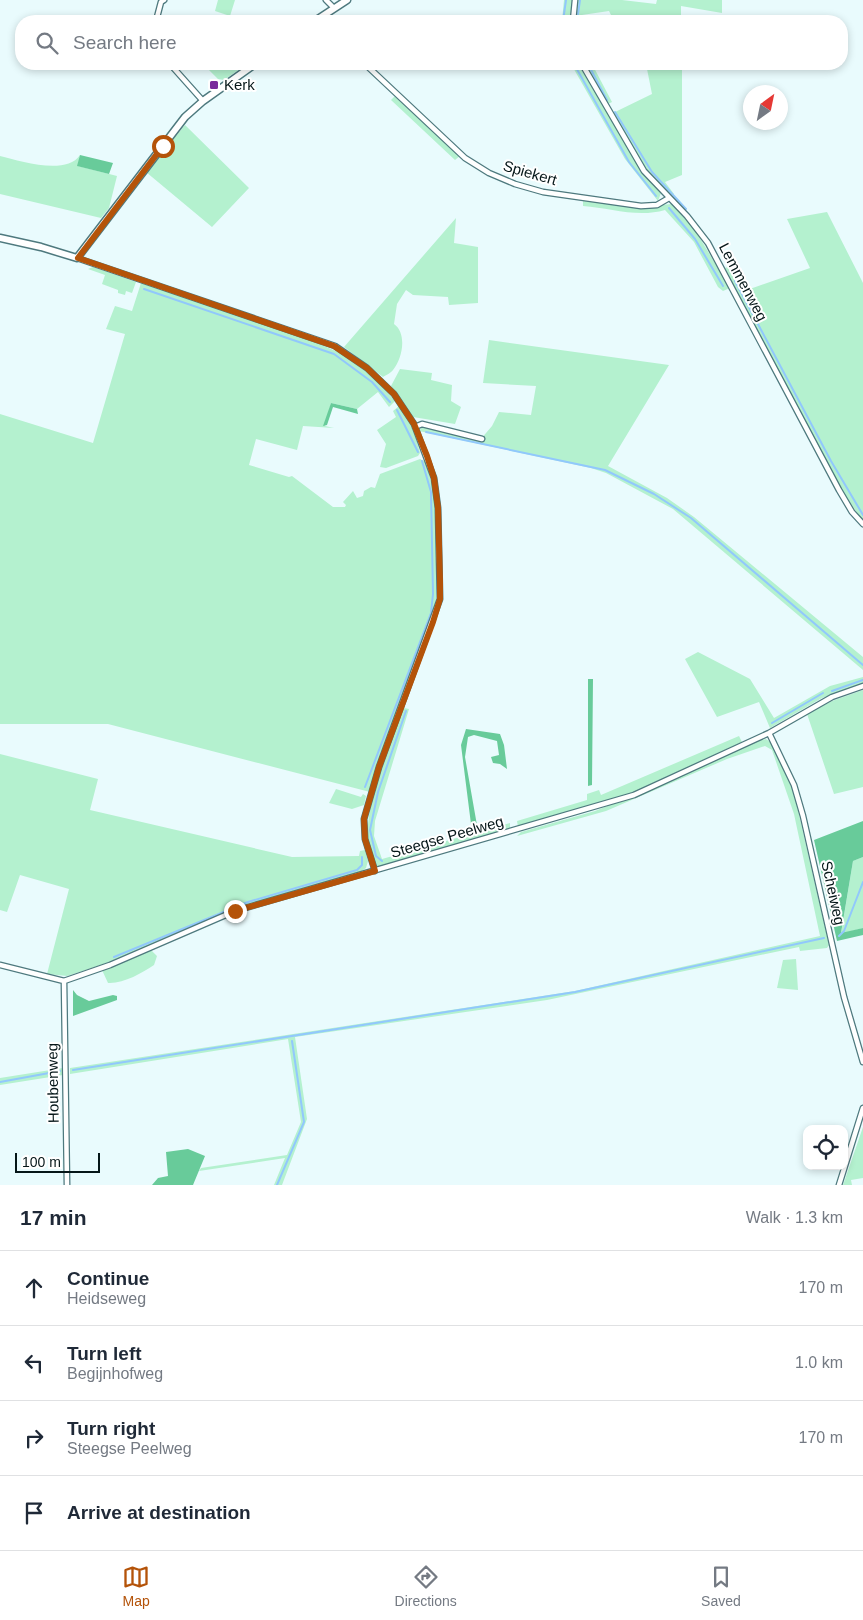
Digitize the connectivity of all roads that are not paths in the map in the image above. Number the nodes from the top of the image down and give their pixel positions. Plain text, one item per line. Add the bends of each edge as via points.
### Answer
1 (164, 0) edge
2 (326, 0) edge
3 (347, 0) edge
4 (575, 0) edge
5 (333, 8) junction
6 (158, 15) edge
7 (324, 15) edge
8 (573, 15) edge
9 (175, 70) edge
10 (247, 70) edge
11 (371, 70) edge
12 (585, 70) edge
13 (203, 101) junction
14 (669, 198) junction
15 (0, 238) edge
16 (78, 258) junction
17 (415, 427) junction
18 (482, 439) dead end
19 (863, 524) edge
20 (863, 686) edge
21 (769, 733) junction
22 (375, 871) junction
23 (0, 965) edge
24 (64, 981) junction
25 (863, 1062) edge
26 (863, 1108) edge
27 (68, 1185) edge
28 (839, 1185) edge

1 - 6 street
2 - 5 street
3 - 5 street
4 - 8 street
5 - 7 street
9 - 13 street
10 - 13 street
11 - 14 street, Spiekert via 465,158 489,173 543,192 641,206 656,205
12 - 14 street, Lemmenweg via 644,171
13 - 16 street via 185,117
14 - 19 street, Lemmenweg via 708,243 839,490
15 - 16 street
16 - 17 street via 334,346 367,368 394,394
17 - 18 street via 422,424
17 - 22 street via 434,478 438,508 440,599 379,767 364,819 365,839
20 - 21 street, Steegse Peelweg via 810,707
21 - 22 street, Steegse Peelweg via 634,795
21 - 25 street, Scheiweg via 796,793 844,997
22 - 24 street, Steegse Peelweg via 235,911 110,965
23 - 24 street
24 - 27 street, Houbenweg
26 - 28 street

